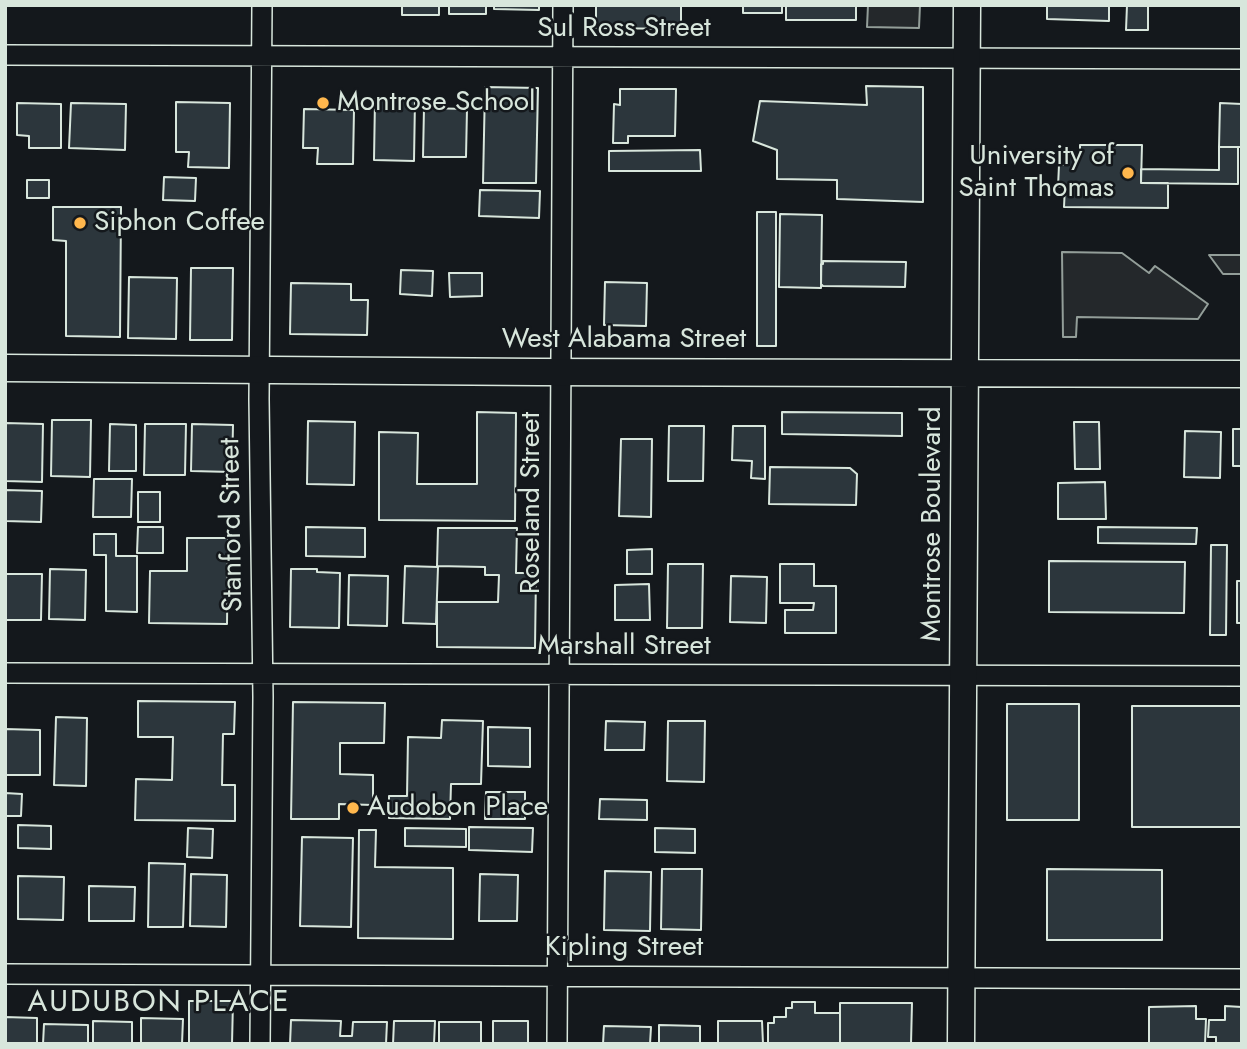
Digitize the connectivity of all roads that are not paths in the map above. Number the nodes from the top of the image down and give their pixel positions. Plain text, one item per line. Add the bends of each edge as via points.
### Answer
1 (262, 5) edge
2 (563, 5) edge
3 (967, 5) edge
4 (5, 55) edge
5 (262, 55) junction
6 (563, 57) junction
7 (967, 58) junction
8 (1242, 59) edge
9 (5, 368) edge
10 (259, 369) junction
11 (561, 371) junction
12 (965, 373) junction
13 (1242, 374) edge
14 (5, 673) edge
15 (262, 673) junction
16 (559, 674) junction
17 (964, 675) junction
18 (1242, 676) edge
19 (5, 974) edge
20 (260, 975) junction
21 (557, 976) junction
22 (962, 978) junction
23 (1242, 979) edge
24 (260, 1044) edge
25 (557, 1044) edge
26 (961, 1044) edge

1 - 5 street, Stanford Street
2 - 6 street, Roseland Street
3 - 7 street, Montrose Boulevard
4 - 5 street, Sul Ross Street
5 - 6 street, Sul Ross Street
5 - 10 street, Stanford Street
6 - 7 street, Sul Ross Street
6 - 11 street, Roseland Street
7 - 8 street, Sul Ross Street
7 - 12 street, Montrose Boulevard
9 - 10 street, West Alabama Street
10 - 11 street, West Alabama Street
10 - 15 street, Stanford Street
11 - 12 street, West Alabama Street
11 - 16 street, Roseland Street
12 - 13 street, West Alabama Street
12 - 17 street, Montrose Boulevard
14 - 15 street, Marshall Street
15 - 16 street, Marshall Street
15 - 20 street, Stanford Street
16 - 17 street, Marshall Street
16 - 21 street, Roseland Street
17 - 18 street, Marshall Street
17 - 22 street, Montrose Boulevard
19 - 20 street, Kipling Street
20 - 21 street, Kipling Street
20 - 24 street, Stanford Street
21 - 22 street, Kipling Street
21 - 25 street, Roseland Street
22 - 23 street, Kipling Street
22 - 26 street, Montrose Boulevard

